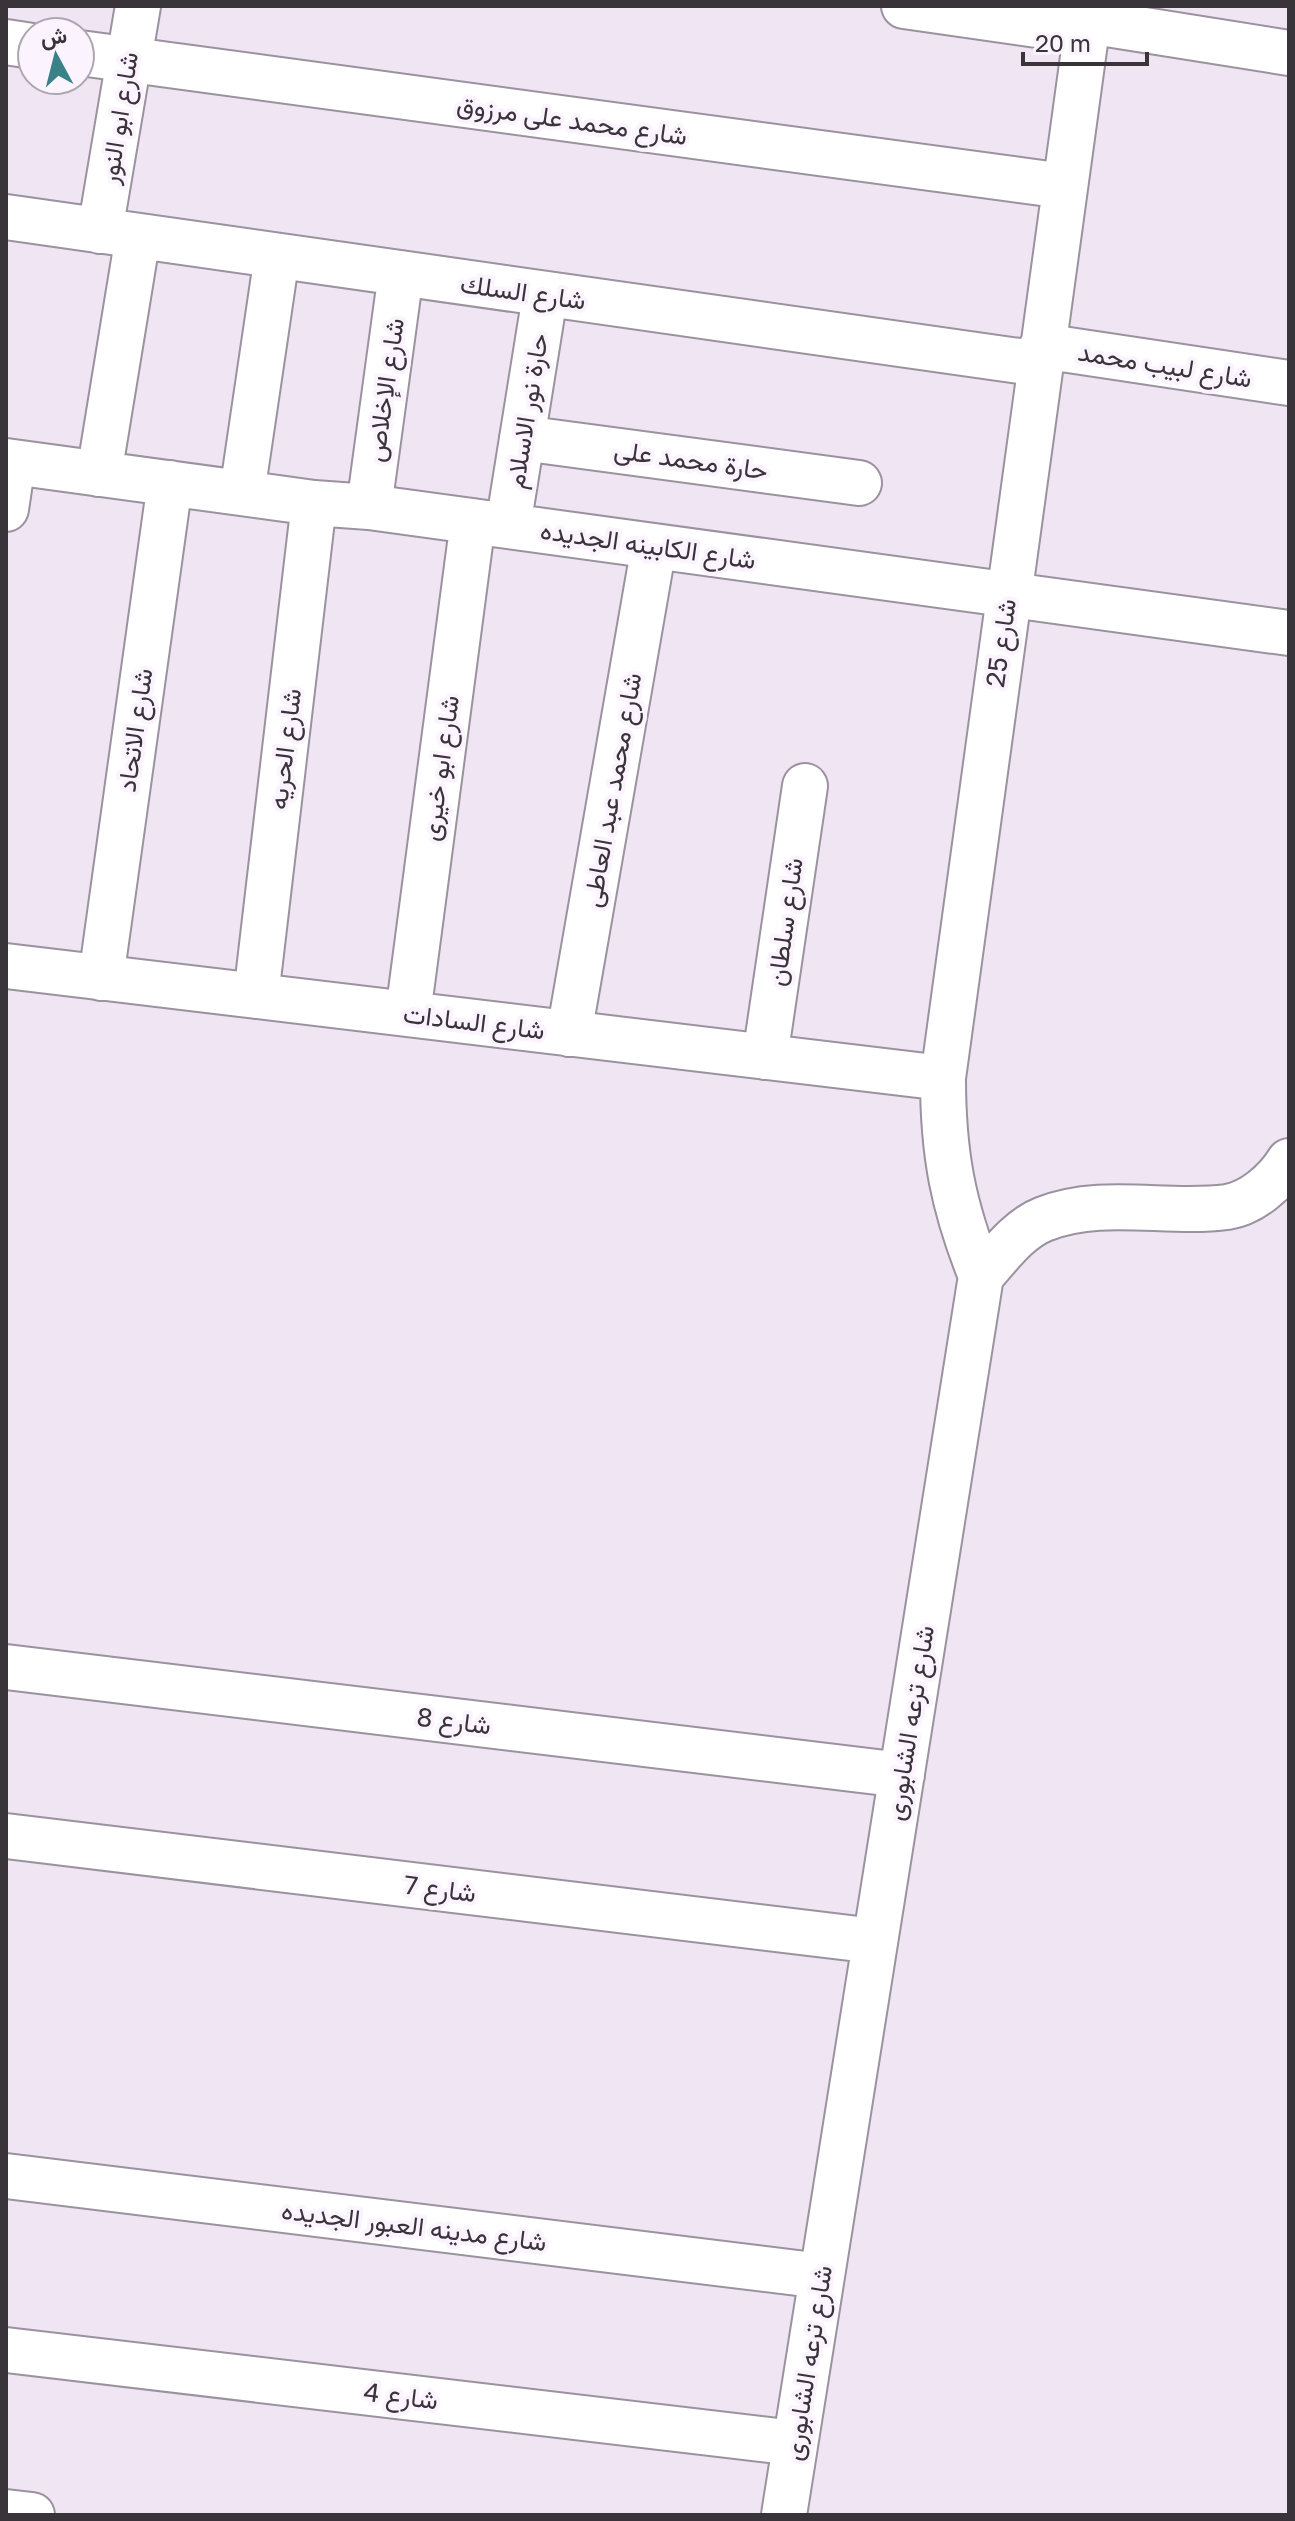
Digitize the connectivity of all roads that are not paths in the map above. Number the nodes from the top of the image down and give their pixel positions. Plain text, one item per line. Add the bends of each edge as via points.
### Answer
1 (138, 6) edge
2 (904, 6) edge
3 (1089, 20) edge
4 (1289, 53) edge
5 (96, 55) edge
6 (129, 60) junction
7 (1064, 186) junction
8 (6, 217) edge
9 (119, 233) junction
10 (277, 256) junction
11 (401, 273) junction
12 (545, 296) junction
13 (1041, 355) junction
14 (1289, 383) edge
15 (522, 438) junction
16 (9, 462) edge
17 (99, 474) junction
18 (170, 483) junction
19 (859, 483) dead end
20 (242, 493) junction
21 (314, 503) junction
22 (369, 507) junction
23 (6, 509) edge
24 (490, 523) junction
25 (654, 546) junction
26 (1008, 594) junction
27 (1289, 633) edge
28 (805, 786) dead end
29 (6, 966) edge
30 (101, 978) junction
31 (256, 996) junction
32 (408, 1014) junction
33 (569, 1034) junction
34 (765, 1057) junction
35 (943, 1078) junction
36 (1289, 1161) edge
37 (981, 1276) junction
38 (6, 1667) edge
39 (902, 1775) junction
40 (6, 1836) edge
41 (875, 1941) junction
42 (6, 2176) edge
43 (822, 2276) junction
44 (6, 2350) edge
45 (795, 2443) junction
46 (6, 2512) edge
47 (32, 2515) edge
48 (784, 2515) edge

1 - 6 street, شارع ابو النور
2 - 3 street
3 - 4 street
3 - 7 street, شارع 25
5 - 6 street, شارع محمد على مرزوق
6 - 7 street, شارع محمد على مرزوق
6 - 9 street, شارع ابو النور
7 - 13 street, شارع 25
8 - 9 street, شارع السلك
9 - 10 street, شارع السلك
9 - 17 street, شارع ابو النور
10 - 11 street, شارع السلك
10 - 20 street
11 - 12 street, شارع السلك
11 - 22 street, شارع الإخلاص
12 - 13 street, شارع السلك
12 - 15 street, حارة نور الاسلام
13 - 14 street, شارع لبيب محمد
13 - 26 street, شارع 25
15 - 19 street, حارة محمد على
15 - 24 street, حارة نور الاسلام
16 - 17 street, شارع الكابينه الجديده
16 - 23 street
17 - 18 street, شارع الكابينه الجديده
18 - 20 street, شارع الكابينه الجديده
18 - 30 street, شارع الاتحاد
20 - 21 street, شارع الكابينه الجديده
21 - 22 street, شارع الكابينه الجديده
21 - 31 street, شارع الحريه
22 - 24 street, شارع الكابينه الجديده
24 - 25 street, شارع الكابينه الجديده
24 - 32 street, شارع ابو خيرى
25 - 26 street, شارع الكابينه الجديده
25 - 33 street, شارع محمد عبد العاطى
26 - 27 street, شارع الكابينه الجديده
26 - 35 street, شارع 25
28 - 34 street, شارع سلطان
29 - 30 street, شارع السادات
30 - 31 street, شارع السادات
31 - 32 street, شارع السادات
32 - 33 street, شارع السادات
33 - 34 street, شارع السادات
34 - 35 street, شارع السادات
35 - 37 street, شارع 25 via 950,1179
36 - 37 street via 1262,1191 1229,1207 1084,1208 1042,1219 1013,1240
37 - 39 street, شارع ترعه الشابورى
38 - 39 street, شارع 8
39 - 41 street, شارع ترعه الشابورى
40 - 41 street, شارع 7
41 - 43 street, شارع ترعه الشابورى
42 - 43 street, شارع مدينه العبور الجديده
43 - 45 street, شارع ترعه الشابورى
44 - 45 street, شارع 4
45 - 48 street, شارع ترعه الشابورى
46 - 47 street

